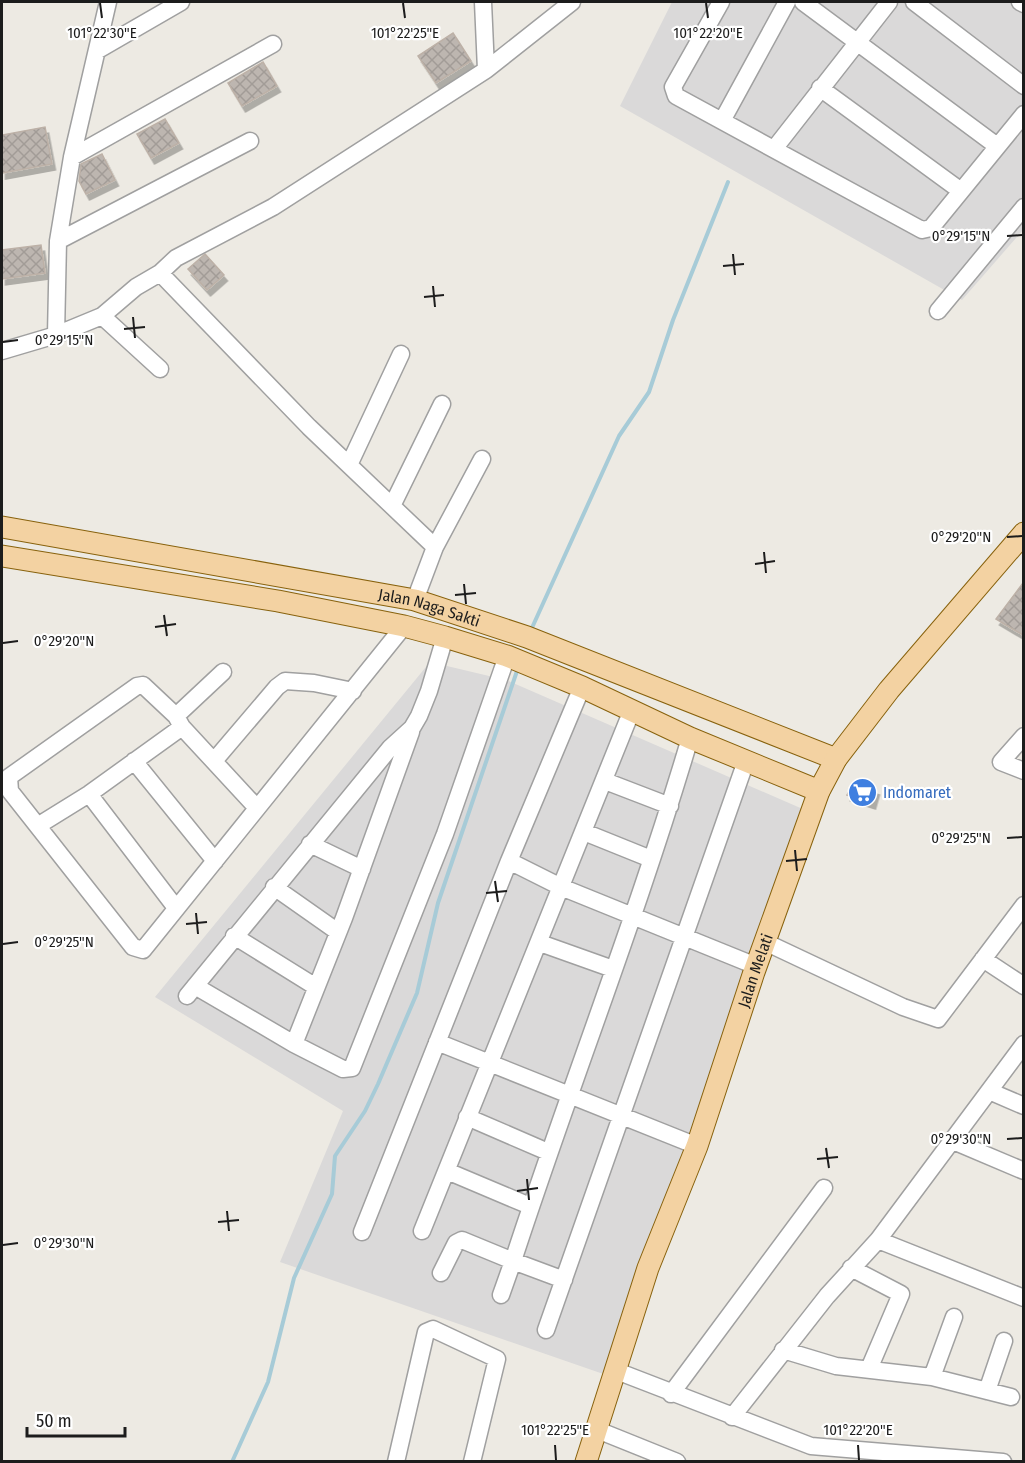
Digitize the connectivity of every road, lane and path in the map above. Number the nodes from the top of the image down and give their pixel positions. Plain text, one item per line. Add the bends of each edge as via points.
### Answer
1 (108, 2) edge
2 (181, 2) edge
3 (483, 2) edge
4 (572, 2) edge
5 (721, 2) edge
6 (787, 2) edge
7 (803, 2) edge
8 (889, 2) edge
9 (914, 2) edge
10 (855, 42) junction
11 (273, 44) dead end
12 (98, 50) junction
13 (486, 70) junction
14 (1023, 86) edge
15 (820, 88) junction
16 (1023, 114) edge
17 (722, 121) junction
18 (250, 141) dead end
19 (998, 146) junction
20 (774, 149) junction
21 (72, 157) junction
22 (961, 191) junction
23 (1023, 207) edge
24 (58, 241) junction
25 (160, 273) junction
26 (938, 311) dead end
27 (102, 316) junction
28 (56, 335) junction
29 (2, 351) edge
30 (401, 354) dead end
31 (160, 369) dead end
32 (442, 404) dead end
33 (483, 459) dead end
34 (349, 465) junction
35 (392, 506) junction
36 (2, 527) edge
37 (28, 532) junction
38 (1023, 533) edge
39 (435, 547) junction
40 (2, 556) edge
41 (25, 560) junction
42 (415, 600) junction
43 (404, 626) junction
44 (445, 637) junction
45 (507, 656) junction
46 (224, 672) dead end
47 (582, 687) junction
48 (353, 691) junction
49 (632, 710) junction
50 (179, 721) junction
51 (412, 728) junction
52 (1023, 736) edge
53 (690, 738) junction
54 (836, 759) junction
55 (134, 761) junction
56 (214, 761) junction
57 (746, 761) junction
58 (1023, 771) edge
59 (605, 781) junction
60 (819, 791) junction
61 (89, 794) junction
62 (670, 806) junction
63 (257, 808) junction
64 (39, 825) junction
65 (584, 832) junction
66 (310, 844) junction
67 (651, 859) junction
68 (215, 861) junction
69 (509, 861) junction
70 (362, 869) junction
71 (274, 887) junction
72 (561, 887) junction
73 (1023, 905) edge
74 (176, 908) junction
75 (631, 916) junction
76 (338, 932) junction
77 (234, 936) junction
78 (684, 936) junction
79 (765, 942) junction
80 (540, 943) junction
81 (983, 960) junction
82 (756, 966) junction
83 (613, 969) junction
84 (1023, 986) edge
85 (316, 987) junction
86 (437, 1042) junction
87 (294, 1044) junction
88 (1023, 1044) edge
89 (488, 1062) junction
90 (989, 1091) junction
91 (570, 1095) junction
92 (1023, 1106) edge
93 (619, 1116) junction
94 (468, 1118) junction
95 (953, 1141) junction
96 (697, 1146) junction
97 (548, 1152) junction
98 (447, 1170) junction
99 (1023, 1171) edge
100 (824, 1188) dead end
101 (530, 1206) junction
102 (422, 1231) dead end
103 (362, 1232) dead end
104 (878, 1240) junction
105 (513, 1261) junction
106 (851, 1268) junction
107 (441, 1273) dead end
108 (564, 1280) junction
109 (501, 1295) dead end
110 (1023, 1298) edge
111 (954, 1317) dead end
112 (546, 1330) dead end
113 (1004, 1341) dead end
114 (783, 1350) junction
115 (869, 1369) junction
116 (614, 1370) junction
117 (932, 1377) junction
118 (987, 1391) junction
119 (671, 1394) junction
120 (1011, 1397) dead end
121 (732, 1417) junction
122 (595, 1429) junction
123 (947, 1459) edge
124 (671, 1460) edge
125 (396, 1461) edge
126 (472, 1461) edge
127 (586, 1461) edge
128 (1003, 1461) edge

1 - 12 street
2 - 12 street
3 - 13 street
4 - 13 street
5 - 17 street via 673,90 676,96
6 - 17 street
7 - 10 street
8 - 10 street
9 - 14 street
10 - 15 street
10 - 19 street
11 - 21 street
12 - 21 street
13 - 25 street via 273,207 176,258
15 - 20 street
15 - 22 street
16 - 19 street
17 - 20 street
18 - 24 street
19 - 22 street
20 - 22 street via 922,230 931,228
21 - 24 street
23 - 26 street
24 - 28 street
25 - 27 street via 136,287
25 - 34 street
27 - 28 street
27 - 31 street
28 - 29 street
30 - 34 street
32 - 35 street
33 - 39 street
34 - 35 street
35 - 39 street
36 - 37 main road, Jalan Naga Sakti
37 - 41 main road via 23,550
37 - 42 main road, Jalan Naga Sakti
38 - 54 main road, Jalan Melati
39 - 42 street
40 - 41 main road, Jalan Naga Sakti
41 - 43 main road, Jalan Naga Sakti via 278,601
42 - 54 main road, Jalan Naga Sakti via 527,637
43 - 44 main road, Jalan Naga Sakti
43 - 48 street
44 - 45 main road, Jalan Naga Sakti
44 - 51 street via 429,691
45 - 47 main road, Jalan Naga Sakti
45 - 87 street via 445,834 354,1066 343,1069
46 - 50 street
47 - 49 main road, Jalan Naga Sakti
47 - 69 street
48 - 56 street via 285,681
48 - 63 street
49 - 53 main road, Jalan Naga Sakti
49 - 59 street
50 - 55 street
50 - 56 street
50 - 64 street via 147,687 137,686 9,777 10,791
51 - 66 street via 390,748
51 - 70 street
52 - 58 street via 1001,762
53 - 57 main road, Jalan Naga Sakti
53 - 62 street
54 - 60 main road, Jalan Melati
55 - 61 street
55 - 68 street
56 - 63 street
57 - 60 main road, Jalan Naga Sakti
57 - 78 street
59 - 62 street
59 - 65 street
60 - 79 main road, Jalan Melati
61 - 64 street
61 - 74 street
62 - 67 street
63 - 68 street
64 - 74 street via 137,950 143,950
65 - 67 street
65 - 72 street
66 - 70 street
66 - 71 street
67 - 75 street
68 - 74 street
69 - 72 street
69 - 86 street
70 - 76 street
71 - 76 street
71 - 77 street
72 - 75 street
72 - 80 street
73 - 81 street
75 - 78 street
75 - 83 street
76 - 85 street
77 - 85 street
77 - 87 street via 191,991
78 - 82 street
78 - 93 street
79 - 81 street via 903,1007 939,1019
79 - 82 main road, Jalan Melati
80 - 83 street
80 - 89 street
81 - 84 street
82 - 96 main road, Jalan Melati
83 - 91 street
85 - 87 street
86 - 89 street
86 - 103 street
88 - 90 street
89 - 91 street
89 - 94 street
90 - 92 street
90 - 95 street
91 - 93 street
91 - 97 street
93 - 96 street
93 - 108 street
94 - 97 street
94 - 98 street
95 - 99 street
95 - 104 street
96 - 116 main road, Jalan Melati via 648,1268
97 - 101 street
98 - 101 street
98 - 102 street
100 - 119 street
101 - 105 street
104 - 106 street
104 - 110 street
105 - 107 street via 462,1240 456,1243
105 - 108 street
105 - 109 street
106 - 114 street
106 - 115 street via 902,1294
108 - 112 street
111 - 117 street
113 - 118 street
114 - 115 street via 831,1365
114 - 121 street
115 - 117 street
116 - 119 street
116 - 122 main road, Jalan Melati
117 - 118 street
118 - 120 street
119 - 121 street
121 - 123 street via 811,1446
122 - 124 street
122 - 127 main road, Jalan Melati
123 - 128 street
125 - 126 street via 426,1332 433,1329 497,1359

